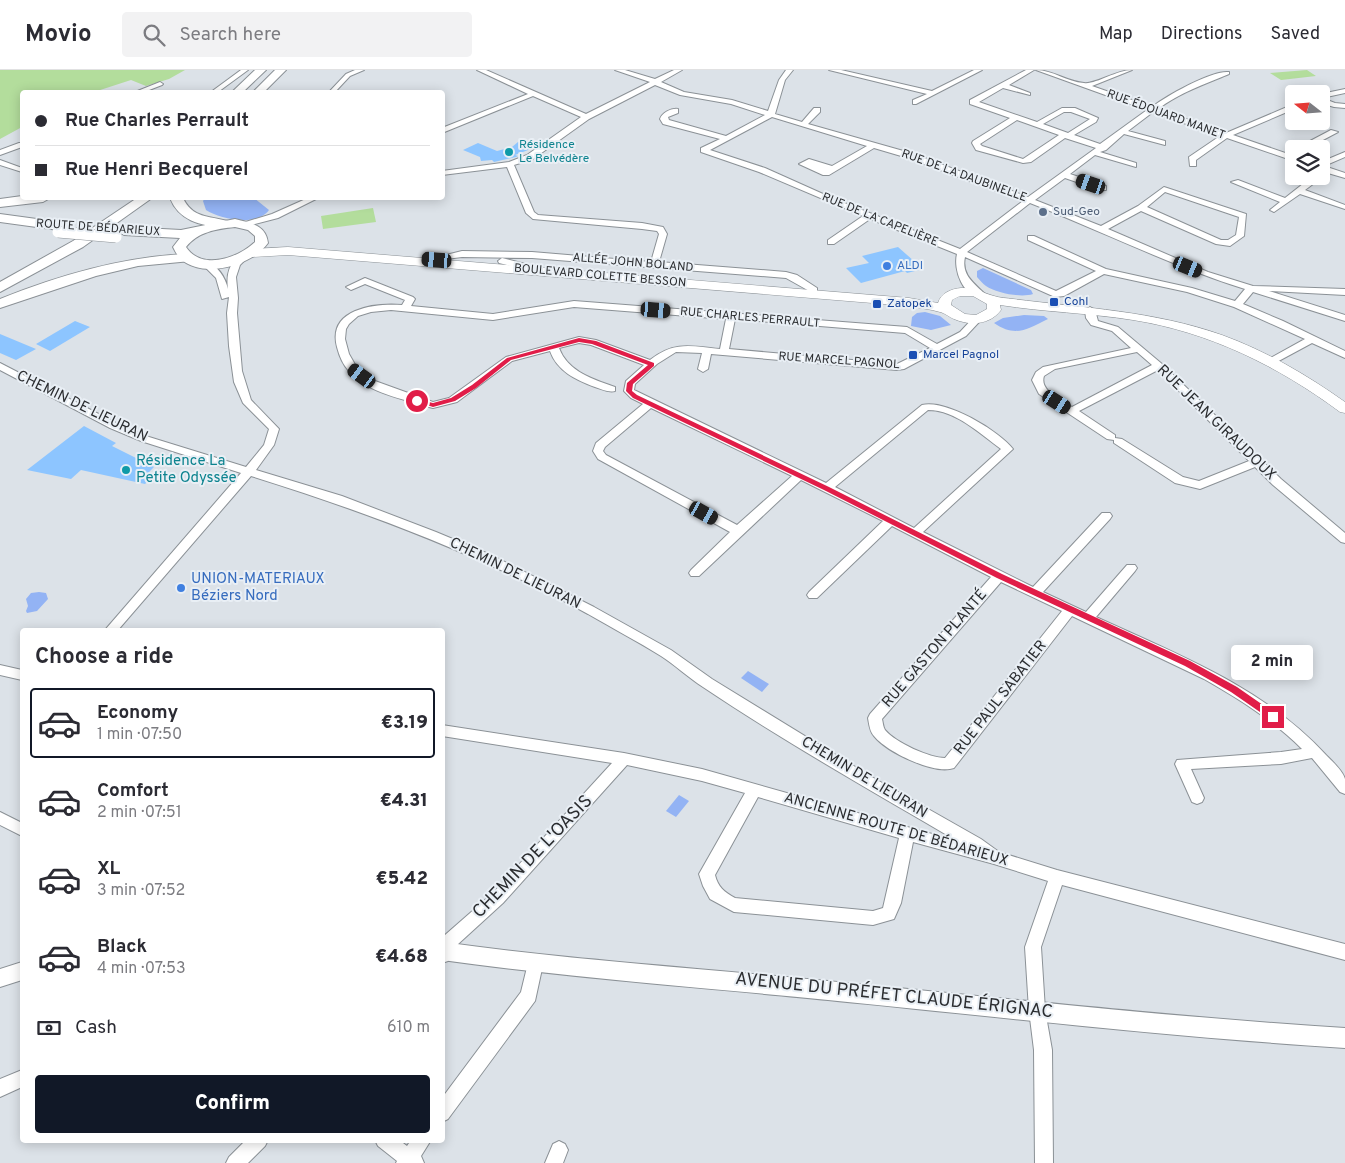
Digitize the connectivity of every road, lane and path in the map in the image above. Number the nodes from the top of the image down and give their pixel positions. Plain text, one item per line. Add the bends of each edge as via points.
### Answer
1 (245, 70) edge
2 (261, 70) edge
3 (270, 70) edge
4 (282, 70) edge
5 (361, 70) edge
6 (618, 70) edge
7 (679, 70) edge
8 (790, 70) edge
9 (832, 70) edge
10 (863, 70) edge
11 (979, 70) edge
12 (1031, 70) edge
13 (1039, 70) edge
14 (1129, 70) edge
15 (486, 71) edge
16 (1226, 73) dead end
17 (856, 76) junction
18 (656, 83) junction
19 (160, 84) dead end
20 (1001, 85) junction
21 (1086, 86) junction
22 (144, 90) edge
23 (217, 90) edge
24 (239, 90) edge
25 (248, 90) edge
26 (260, 90) edge
27 (266, 90) edge
28 (334, 90) edge
29 (1345, 91) edge
30 (932, 93) junction
31 (533, 94) junction
32 (1028, 94) dead end
33 (1330, 94) edge
34 (916, 102) dead end
35 (1330, 104) edge
36 (1345, 106) edge
37 (817, 110) dead end
38 (1285, 110) edge
39 (675, 111) dead end
40 (1152, 111) junction
41 (771, 115) junction
42 (586, 117) junction
43 (1016, 118) junction
44 (803, 125) junction
45 (1037, 126) junction
46 (445, 130) edge
47 (1124, 132) junction
48 (1334, 132) dead end
49 (1066, 135) junction
50 (1224, 136) junction
51 (726, 138) junction
52 (1318, 140) edge
53 (1162, 143) dead end
54 (874, 145) junction
55 (20, 146) edge
56 (1099, 150) junction
57 (0, 153) edge
58 (1345, 154) edge
59 (1284, 156) edge
60 (0, 162) edge
61 (510, 164) junction
62 (1193, 164) dead end
63 (1330, 164) edge
64 (1133, 165) dead end
65 (20, 169) edge
66 (833, 170) dead end
67 (1330, 171) edge
68 (445, 173) edge
69 (1065, 175) junction
70 (1345, 176) edge
71 (1235, 182) dead end
72 (1306, 185) edge
73 (1103, 188) dead end
74 (1298, 191) junction
75 (26, 200) edge
76 (129, 200) edge
77 (142, 200) edge
78 (178, 200) edge
79 (310, 200) edge
80 (319, 200) edge
81 (1031, 200) junction
82 (1286, 201) junction
83 (0, 203) edge
84 (1344, 207) dead end
85 (1141, 208) junction
86 (1274, 210) dead end
87 (869, 216) junction
88 (0, 218) edge
89 (223, 224) junction
90 (243, 224) junction
91 (0, 228) edge
92 (1102, 228) junction
93 (62, 229) junction
94 (197, 231) junction
95 (120, 234) junction
96 (262, 236) junction
97 (1031, 238) dead end
98 (831, 242) dead end
99 (961, 252) junction
100 (182, 253) junction
101 (248, 255) junction
102 (516, 256) junction
103 (443, 258) junction
104 (504, 261) junction
105 (206, 264) junction
106 (654, 265) junction
107 (526, 267) junction
108 (1103, 271) junction
109 (0, 279) edge
110 (963, 279) junction
111 (350, 287) dead end
112 (0, 288) edge
113 (1256, 288) junction
114 (814, 290) junction
115 (1292, 290) junction
116 (1345, 292) edge
117 (988, 301) junction
118 (950, 303) junction
119 (0, 304) edge
120 (1302, 304) junction
121 (1237, 305) junction
122 (405, 308) junction
123 (1090, 310) junction
124 (232, 313) junction
125 (731, 316) junction
126 (1345, 318) edge
127 (977, 319) junction
128 (963, 334) junction
129 (1312, 339) junction
130 (553, 346) junction
131 (936, 348) junction
132 (1138, 349) junction
133 (707, 351) junction
134 (724, 352) junction
135 (1345, 356) edge
136 (1270, 362) junction
137 (652, 364) junction
138 (0, 366) edge
139 (1159, 366) junction
140 (703, 368) dead end
141 (611, 389) dead end
142 (651, 403) junction
143 (1345, 409) edge
144 (1072, 411) junction
145 (1257, 462) junction
146 (247, 472) junction
147 (800, 475) junction
148 (827, 488) junction
149 (1106, 516) dead end
150 (890, 521) junction
151 (738, 531) junction
152 (915, 533) junction
153 (1342, 533) edge
154 (1131, 568) dead end
155 (695, 573) dead end
156 (999, 576) junction
157 (1035, 593) junction
158 (813, 595) dead end
159 (1070, 610) junction
160 (1088, 618) junction
161 (113, 628) edge
162 (0, 670) edge
163 (20, 675) edge
164 (445, 730) edge
165 (894, 746) joint
166 (1315, 752) junction
167 (624, 759) junction
168 (1345, 788) edge
169 (754, 790) junction
170 (1197, 798) dead end
171 (0, 818) edge
172 (20, 829) edge
173 (907, 834) junction
174 (994, 857) junction
175 (1057, 877) junction
176 (445, 951) edge
177 (1345, 952) edge
178 (445, 953) edge
179 (535, 964) junction
180 (20, 972) edge
181 (0, 978) edge
182 (1037, 1010) junction
183 (1345, 1038) edge
184 (20, 1080) edge
185 (0, 1088) edge
186 (445, 1109) edge
187 (256, 1143) edge
188 (388, 1143) edge
189 (420, 1143) edge
190 (409, 1161) edge
191 (236, 1163) edge
192 (1044, 1163) edge

1 - 23 street
2 - 24 highway
3 - 25 highway
4 - 26 highway
4 - 27 highway
5 - 28 street via 348,75
6 - 18 street, RUE DE LA DAUBINELLE
7 - 18 street
8 - 41 street via 782,80
9 - 17 street
10 - 17 street
11 - 30 street
12 - 20 street
13 - 21 street, RUE ÉDOUARD MANET
14 - 21 street
15 - 31 street
16 - 40 street via 1176,94
17 - 30 street
18 - 41 street, RUE DE LA DAUBINELLE via 682,94 732,102
18 - 42 street
19 - 22 street
20 - 32 street
20 - 43 street via 973,102
21 - 40 street, RUE ÉDOUARD MANET
29 - 33 street
30 - 34 street
31 - 42 street
31 - 46 street
35 - 36 street
37 - 44 street
38 - 50 street
39 - 51 street via 665,116 666,122
40 - 47 street
40 - 50 street, RUE ÉDOUARD MANET
41 - 44 street, RUE DE LA DAUBINELLE
41 - 51 street
42 - 61 street via 536,154
43 - 45 street
43 - 49 street via 976,143 979,148 1023,161
44 - 54 street, RUE DE LA DAUBINELLE
45 - 49 street
45 - 49 street via 1062,110 1094,118
47 - 53 street
47 - 56 street
48 - 52 street
49 - 56 street
50 - 59 street, RUE ÉDOUARD MANET
50 - 62 street via 1192,159
51 - 87 street, RUE DE LA CAPELIÈRE via 704,150 762,170
54 - 66 street
54 - 81 street, RUE DE LA DAUBINELLE
55 - 57 street
56 - 64 street
56 - 69 street
58 - 63 street
60 - 65 street
61 - 68 street
61 - 106 street via 530,214 536,217 660,230 663,234
67 - 70 street
69 - 73 street
69 - 81 street
71 - 82 street
72 - 74 street
74 - 82 street
74 - 84 street
75 - 83 highway
76 - 109 highway
77 - 112 highway via 78,244
78 - 89 highway via 191,216
79 - 90 street via 275,216
80 - 96 street via 269,224
81 - 92 street, RUE DE LA DAUBINELLE
81 - 99 street
82 - 86 street
85 - 85 street via 1220,242 1230,243 1240,236 1243,216 1164,189
85 - 92 street
87 - 98 street
87 - 99 street, RUE DE LA CAPELIÈRE
88 - 93 main road, ROUTE DE BÉDARIEUX
89 - 90 main road, ROUTE DE BÉDARIEUX
89 - 94 main road, ROUTE DE BÉDARIEUX
90 - 96 main road
91 - 93 main road, ROUTE DE BÉDARIEUX
92 - 113 street, RUE DE LA DAUBINELLE via 1205,274
93 - 95 main road, ROUTE DE BÉDARIEUX, bridge
94 - 95 main road, ROUTE DE BÉDARIEUX
94 - 100 main road via 184,240
95 - 100 main road, ROUTE DE BÉDARIEUX via 158,241
96 - 101 main road via 262,243
96 - 103 main road, BOULEVARD COLETTE BESSON via 291,248
97 - 108 street
99 - 108 street, RUE DE LA CAPELIÈRE via 1055,294 1061,294
99 - 110 street
100 - 105 main road
100 - 119 highway via 80,276
101 - 105 main road via 219,264
101 - 118 main road, BOULEVARD COLETTE BESSON via 288,252
101 - 124 street via 236,262 233,269
102 - 103 street, ALLÉE JOHN BOLAND via 462,254
102 - 104 street
102 - 106 street, ALLÉE JOHN BOLAND
103 - 104 street
103 - 107 main road, BOULEVARD COLETTE BESSON
104 - 107 street
105 - 124 street via 217,271 223,281 227,308
106 - 114 street, ALLÉE JOHN BOLAND via 786,275
107 - 114 main road, BOULEVARD COLETTE BESSON
108 - 121 street via 1189,290
110 - 117 street
110 - 118 street
111 - 122 street via 365,281 410,299
113 - 115 street
113 - 120 street, RUE DE LA DAUBINELLE
113 - 121 street via 1248,291
114 - 118 main road, BOULEVARD COLETTE BESSON
115 - 116 street
115 - 120 street
117 - 118 main road via 966,292
117 - 123 main road
117 - 127 main road via 988,316
118 - 127 main road via 964,318
118 - 128 street via 961,322
120 - 126 street, RUE DE LA DAUBINELLE
121 - 129 street
122 - 125 street, RUE CHARLES PERRAULT via 493,316 574,304
122 - 130 street, RUE CHARLES PERRAULT via 370,309 355,314 341,329 340,338 353,370 371,383 425,403 433,405 453,400 509,359
123 - 132 street, RUE JEAN GIRAUDOUX via 1094,323 1114,329
123 - 136 main road via 1168,323 1212,337
124 - 146 street via 241,391 274,429 271,443
125 - 131 street, RUE CHARLES PERRAULT via 907,330
125 - 134 street
127 - 128 street, RUE MARCEL PAGNOL
128 - 131 street, RUE MARCEL PAGNOL
129 - 135 street
129 - 136 street
130 - 137 street, RUE CHARLES PERRAULT via 579,340 593,342
130 - 141 street via 555,356 573,374
131 - 134 street, RUE MARCEL PAGNOL via 897,367
132 - 139 street, RUE JEAN GIRAUDOUX
132 - 144 street via 1042,371 1037,378 1043,392
133 - 134 street, RUE MARCEL PAGNOL
133 - 137 street, RUE MARCEL PAGNOL via 680,348 669,351
133 - 140 street
136 - 143 main road
137 - 142 street, RUE MARCEL PAGNOL via 628,387 635,396
138 - 146 street, CHEMIN DE LIEURAN via 129,433
139 - 144 street
139 - 145 street, RUE JEAN GIRAUDOUX
142 - 147 street
142 - 151 street via 600,445 598,451 602,457
144 - 145 street via 1179,480 1200,485
145 - 153 street, RUE JEAN GIRAUDOUX via 1277,482
146 - 161 street
146 - 174 street, CHEMIN DE LIEURAN via 290,483 432,535 487,558 590,610 666,653 707,683
147 - 148 street
147 - 151 street
148 - 150 street
148 - 152 street via 926,407 949,409 1008,449
149 - 157 street
150 - 152 street
150 - 158 street
151 - 155 street
152 - 156 street
154 - 160 street
156 - 157 street
156 - 165 street, RUE GASTON PLANTÉ via 875,718 878,732
157 - 159 street
159 - 160 street
159 - 165 street, RUE PAUL SABATIER via 949,764 938,764
160 - 166 street via 1234,689
162 - 163 street
164 - 167 street, ANCIENNE ROUTE DE BÉDARIEUX
166 - 168 street
166 - 170 street via 1281,758 1182,764
167 - 169 street, ANCIENNE ROUTE DE BÉDARIEUX via 702,775
167 - 176 street, CHEMIN DE L'OASIS via 498,898 451,940
169 - 173 street, ANCIENNE ROUTE DE BÉDARIEUX
169 - 173 street via 707,874 710,887 719,898 734,905 874,918 888,914
171 - 172 street
173 - 174 street, ANCIENNE ROUTE DE BÉDARIEUX
174 - 175 street, ANCIENNE ROUTE DE BÉDARIEUX
175 - 177 street, ANCIENNE ROUTE DE BÉDARIEUX
175 - 182 street via 1033,947
178 - 179 street, AVENUE DU PRÉFET CLAUDE ÉRIGNAC
179 - 182 street, AVENUE DU PRÉFET CLAUDE ÉRIGNAC
179 - 186 street via 529,995
180 - 181 street
182 - 183 street, AVENUE DU PRÉFET CLAUDE ÉRIGNAC via 1248,1032
182 - 192 street via 1043,1050
184 - 185 street
187 - 191 street
188 - 190 street
189 - 190 street

